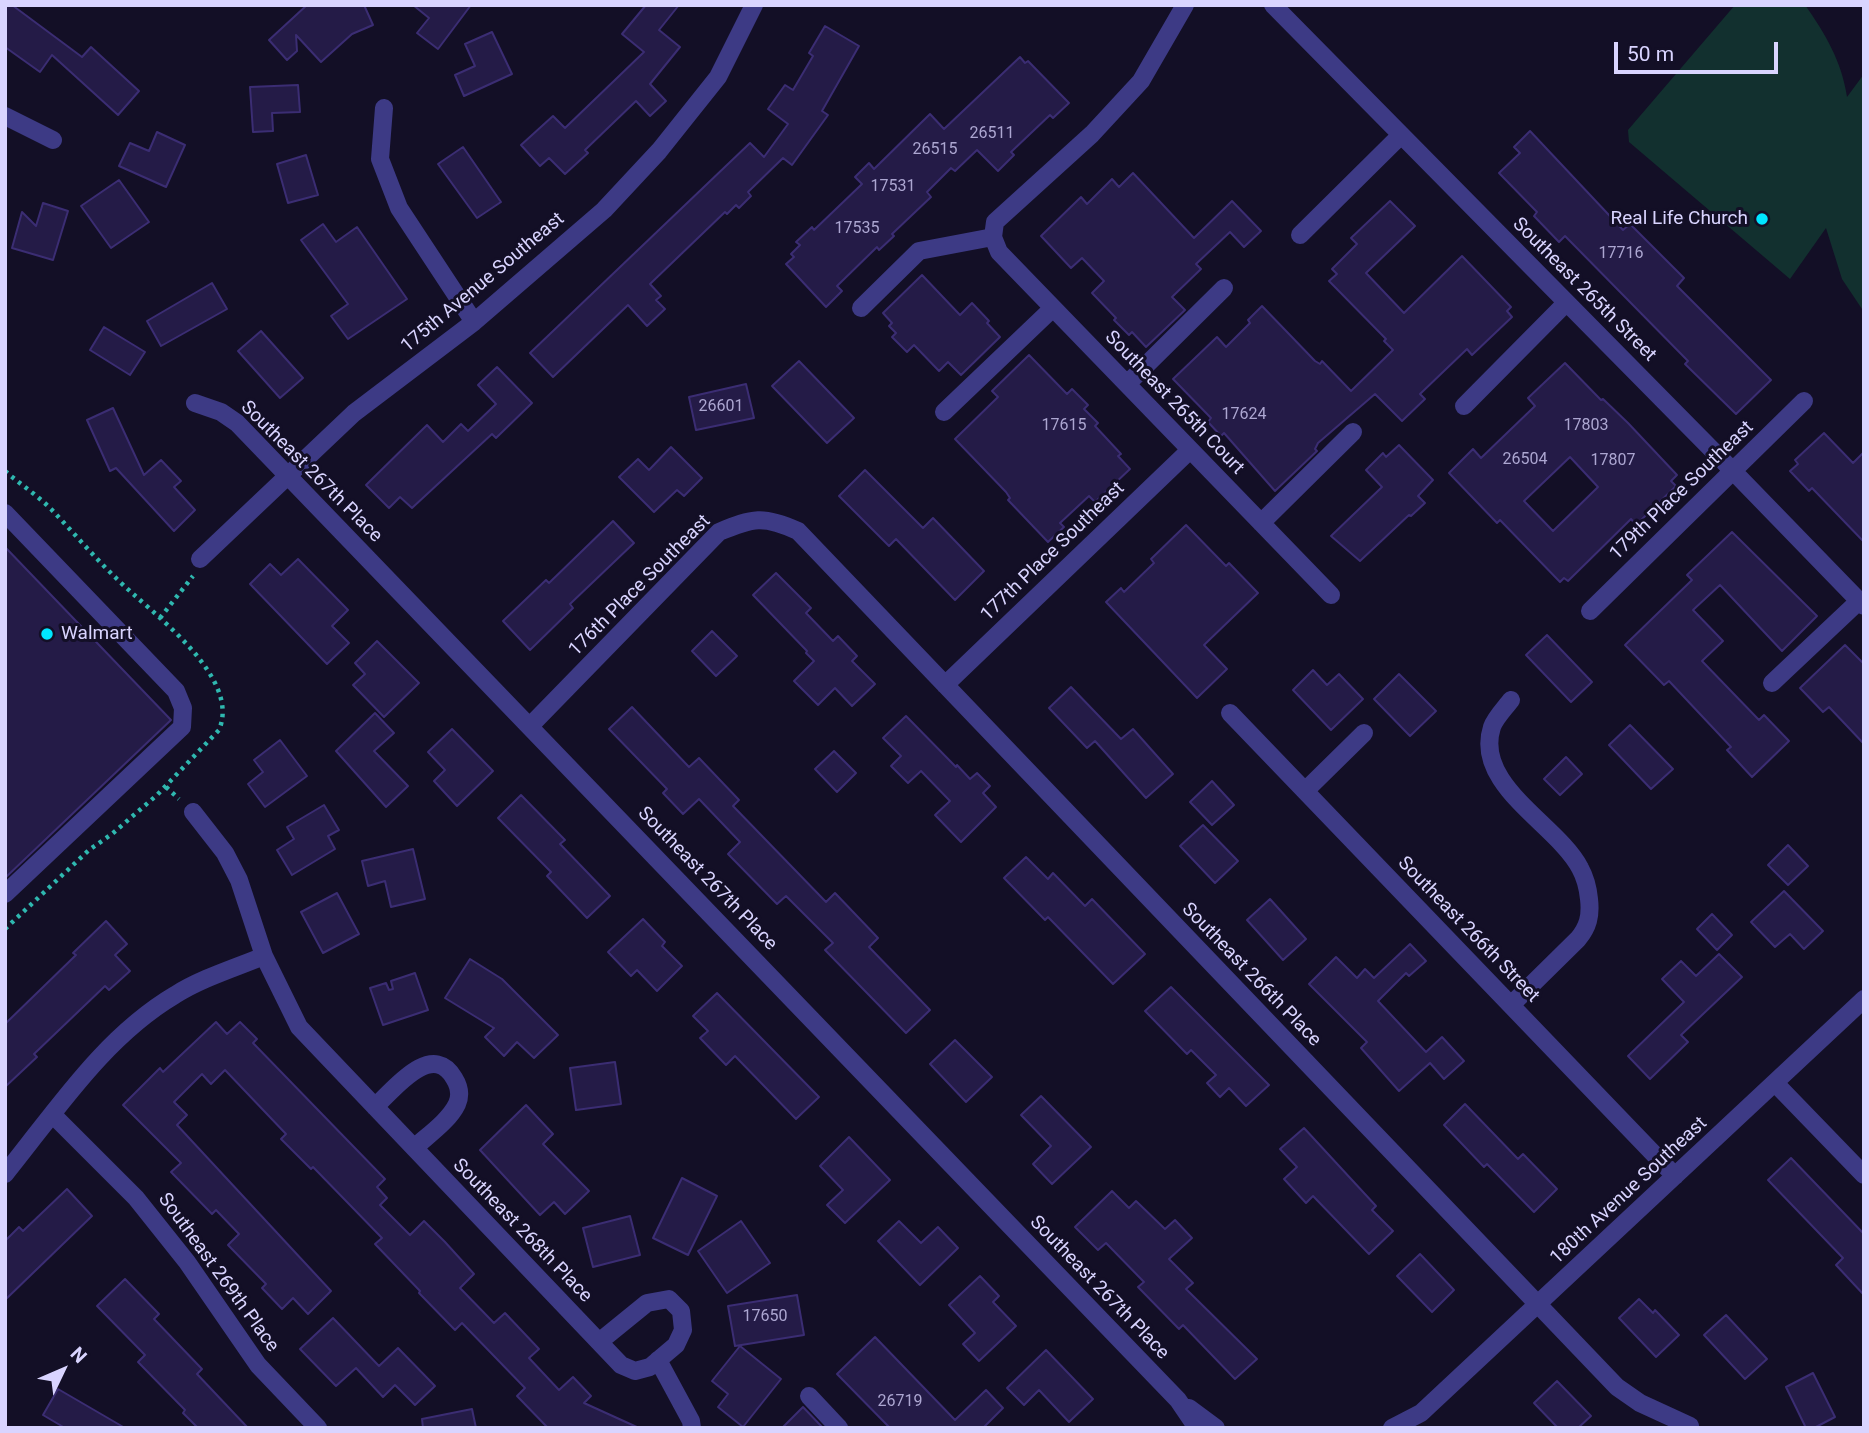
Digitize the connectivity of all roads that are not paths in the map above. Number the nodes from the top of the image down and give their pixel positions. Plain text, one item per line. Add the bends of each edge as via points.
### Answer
1 (754, 5) edge
2 (1185, 5) edge
3 (1273, 5) edge
4 (384, 108) dead end
5 (5, 116) edge
6 (1401, 136) junction
7 (53, 140) dead end
8 (1300, 235) dead end
9 (993, 237) junction
10 (1224, 288) dead end
11 (1566, 303) junction
12 (861, 308) dead end
13 (1053, 308) junction
14 (474, 322) junction
15 (1127, 384) junction
16 (1804, 401) dead end
17 (195, 403) dead end
18 (1464, 405) dead end
19 (944, 412) dead end
20 (1353, 432) dead end
21 (1190, 450) junction
22 (1733, 471) junction
23 (288, 475) junction
24 (5, 513) edge
25 (1261, 523) junction
26 (797, 531) joint
27 (200, 559) road end
28 (1331, 596) dead end
29 (1861, 603) edge
30 (1590, 611) dead end
31 (1772, 683) dead end
32 (945, 685) junction
33 (1511, 701) dead end
34 (1230, 713) dead end
35 (530, 726) junction
36 (1364, 733) dead end
37 (1305, 791) junction
38 (193, 812) dead end
39 (5, 894) edge
40 (264, 956) junction
41 (1864, 999) edge
42 (1511, 1005) junction
43 (1775, 1083) junction
44 (375, 1107) junction
45 (53, 1115) junction
46 (414, 1148) junction
47 (5, 1174) edge
48 (1864, 1175) edge
49 (1675, 1177) junction
50 (1538, 1306) junction
51 (599, 1342) junction
52 (658, 1360) junction
53 (809, 1396) dead end
54 (1178, 1400) junction
55 (1417, 1421) edge
56 (1690, 1426) edge
57 (318, 1428) edge
58 (692, 1428) edge
59 (839, 1428) edge
60 (1197, 1428) edge
61 (1216, 1428) edge
62 (1392, 1428) edge

1 - 14 street, 175th Avenue Southeast via 718,77 659,151 604,210
2 - 9 street via 1141,81 1092,134 995,222
3 - 6 street, Southeast 265th Street
4 - 14 street via 380,159 400,208
5 - 7 street
6 - 8 street
6 - 11 street, Southeast 265th Street
9 - 12 street via 919,251
9 - 13 street, Southeast 265th Court via 999,252
10 - 15 street
11 - 18 street
11 - 22 street, Southeast 265th Street
13 - 15 street, Southeast 265th Court
13 - 19 street
14 - 23 street, 175th Avenue Southeast via 354,413
15 - 21 street, Southeast 265th Court
16 - 22 street, 179th Place Southeast
17 - 23 street, Southeast 267th Place via 237,423
20 - 25 street
21 - 25 street, Southeast 265th Court
21 - 32 street, 177th Place Southeast
22 - 29 street, Southeast 265th Street
22 - 30 street, 179th Place Southeast
23 - 27 street, 175th Avenue Southeast
23 - 35 street, Southeast 267th Place
24 - 39 street via 176,691 183,708 182,727
25 - 28 street, Southeast 265th Court
26 - 32 street, Southeast 266th Place
26 - 35 street, 176th Place Southeast via 774,520 748,520 719,532
29 - 31 street
32 - 50 street, Southeast 266th Place
33 - 42 street via 1492,725 1495,769 1576,861 1590,910 1587,928 1578,939
34 - 37 street, Southeast 266th Street
35 - 54 street, Southeast 267th Place
36 - 37 street
37 - 42 street, Southeast 266th Street
38 - 40 street, Southeast 268th Place via 225,853 239,880
40 - 44 street, Southeast 268th Place via 299,1027
40 - 45 street via 176,994 144,1016 110,1046
41 - 43 street, 180th Avenue Southeast
42 - 49 street, Southeast 266th Street
43 - 48 street
43 - 49 street, 180th Avenue Southeast
44 - 46 street, Southeast 268th Place
44 - 46 street via 421,1066 432,1064 452,1073 460,1094 457,1105
45 - 47 street
45 - 57 street, Southeast 269th Place via 153,1218 258,1365
46 - 51 street, Southeast 268th Place
49 - 50 street, 180th Avenue Southeast
50 - 55 street, 180th Avenue Southeast
50 - 56 street, Southeast 266th Place via 1617,1387
51 - 52 street, Southeast 268th Place via 621,1365 635,1371
51 - 52 street via 647,1303 669,1299 681,1311 683,1330 676,1345
52 - 58 street
53 - 59 street
54 - 60 street, Southeast 267th Place
54 - 61 street, Southeast 267th Place
55 - 62 street, 180th Avenue Southeast

